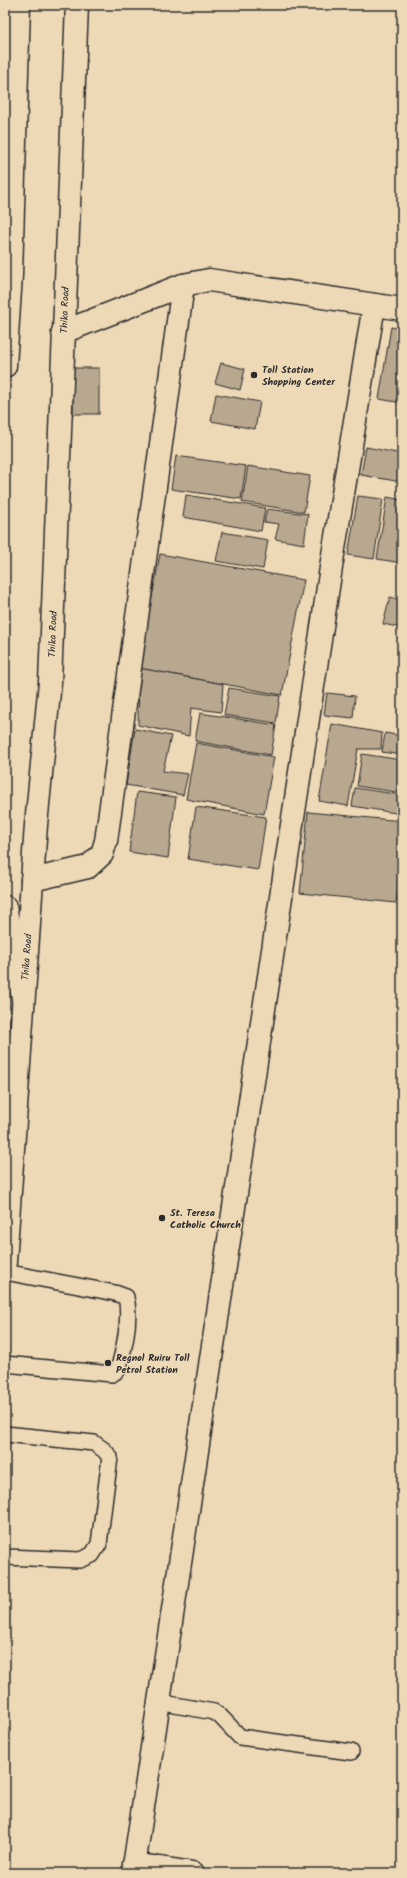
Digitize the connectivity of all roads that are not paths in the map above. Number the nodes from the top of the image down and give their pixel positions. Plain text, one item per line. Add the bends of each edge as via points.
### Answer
1 (20, 5) edge
2 (77, 5) edge
3 (183, 285) junction
4 (374, 305) junction
5 (402, 309) edge
6 (63, 332) junction
7 (5, 366) edge
8 (32, 880) junction
9 (5, 907) edge
10 (23, 998) junction
11 (5, 1262) edge
12 (5, 1272) edge
13 (5, 1364) edge
14 (5, 1434) edge
15 (5, 1557) edge
16 (158, 1702) junction
17 (351, 1752) dead end
18 (133, 1868) edge
19 (193, 1873) edge

1 - 7 main road via 11,275
2 - 6 main road, Thika Road
3 - 4 main road via 209,280
3 - 6 main road
3 - 8 main road via 106,841 102,854 88,867
4 - 5 main road
4 - 16 main road via 332,561
6 - 8 main road, Thika Road via 50,682
8 - 10 main road, Thika Road
9 - 10 main road
10 - 11 main road, Thika Road
12 - 13 lane via 116,1293 126,1298 128,1309 121,1361 118,1370 112,1374
14 - 15 lane via 94,1443 110,1457 99,1544 92,1555 80,1560
16 - 17 lane via 214,1712 240,1737
16 - 18 main road
18 - 19 main road

